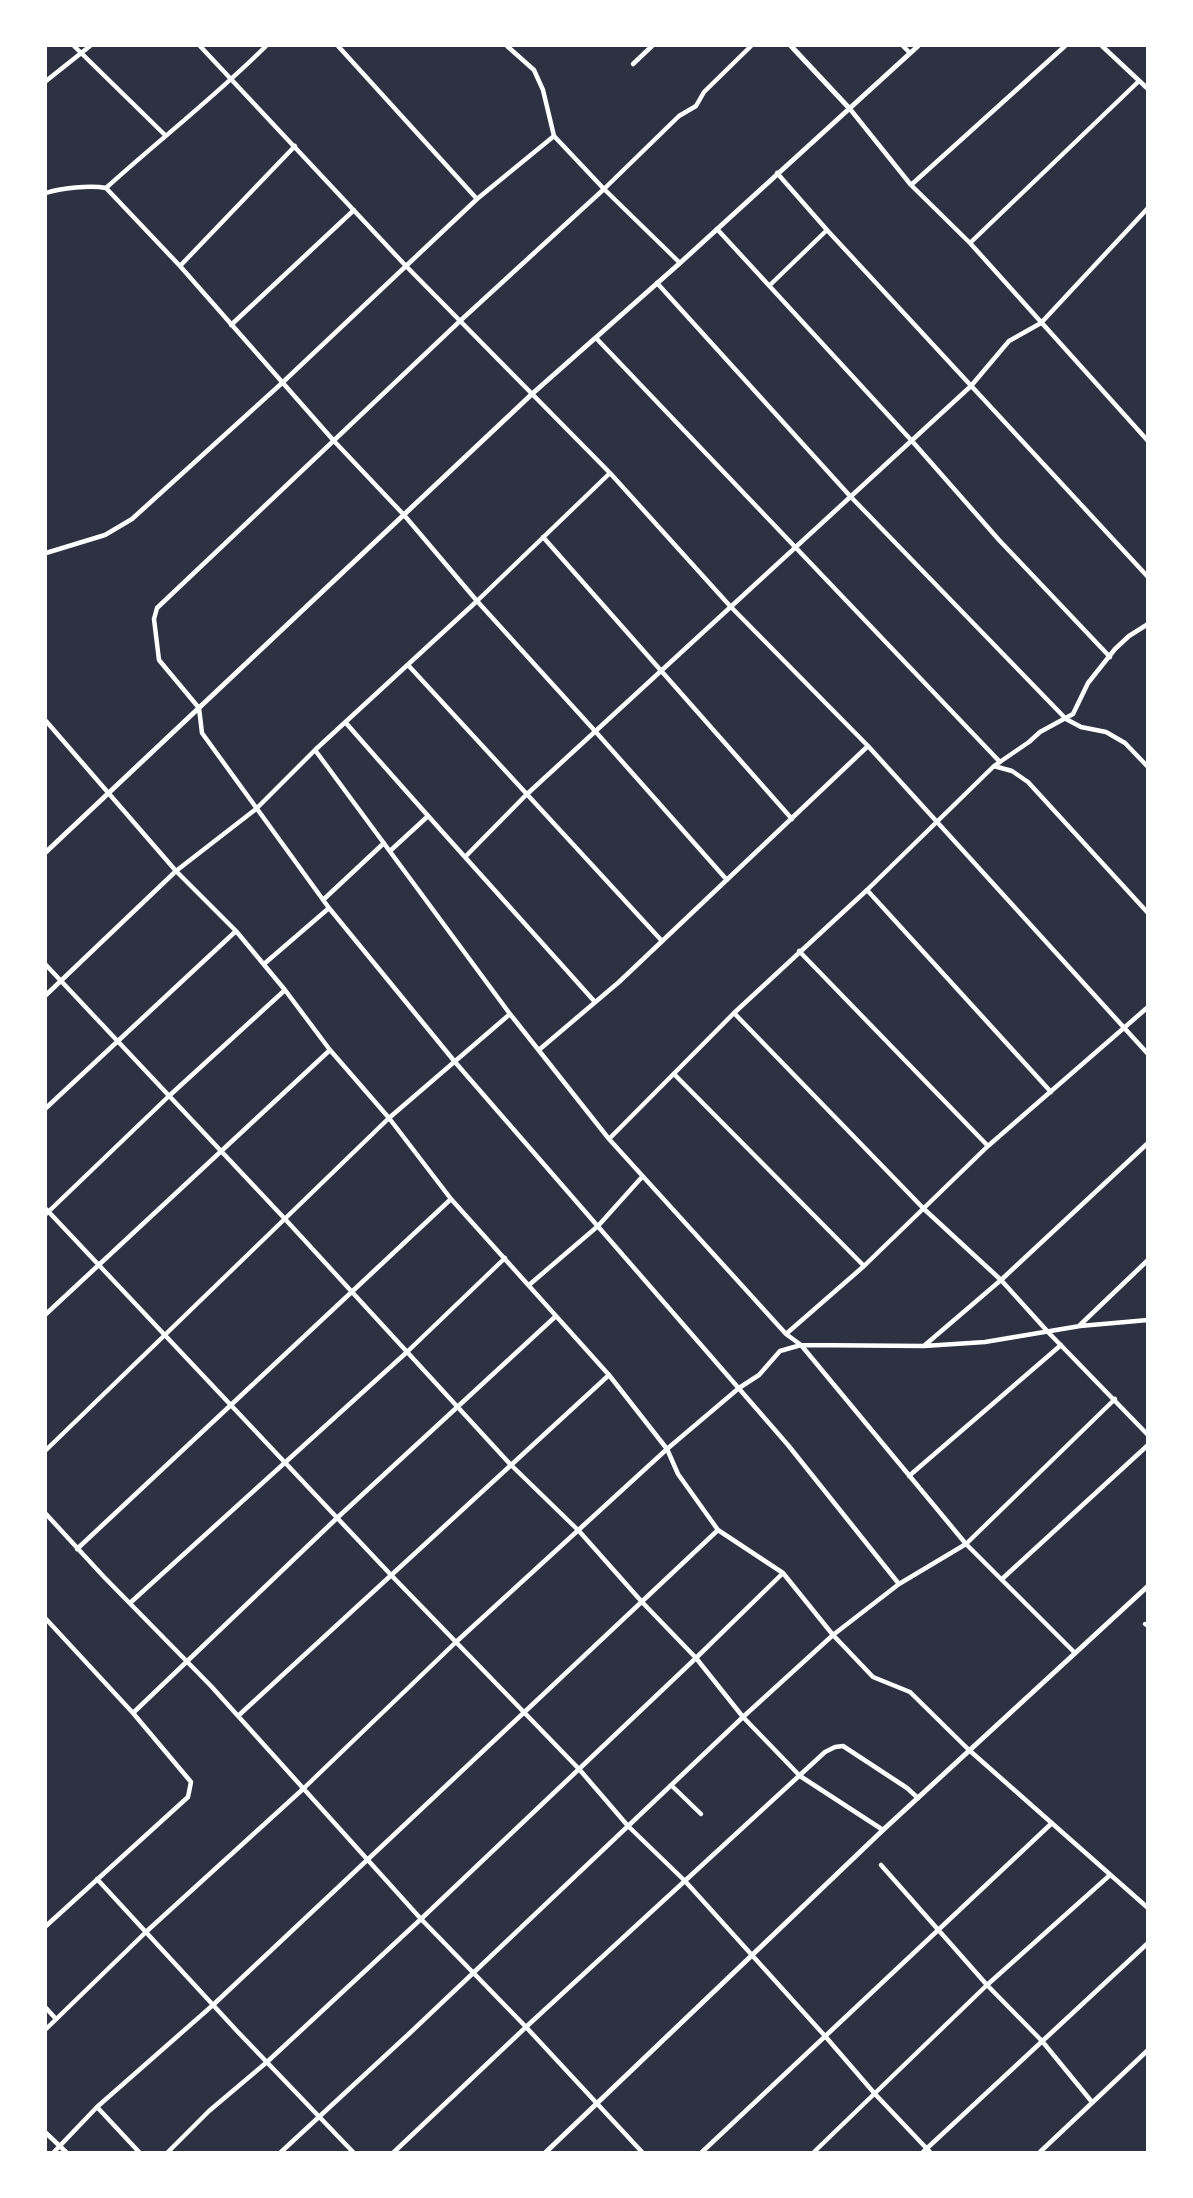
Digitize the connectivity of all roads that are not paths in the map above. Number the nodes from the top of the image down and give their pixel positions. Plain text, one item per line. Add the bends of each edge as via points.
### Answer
1 (74, 46) edge
2 (90, 46) edge
3 (200, 46) edge
4 (266, 46) edge
5 (338, 46) edge
6 (507, 46) edge
7 (652, 46) edge
8 (751, 46) edge
9 (791, 46) edge
10 (903, 46) edge
11 (918, 46) edge
12 (1065, 46) edge
13 (1102, 46) edge
14 (910, 52) junction
15 (81, 54) junction
16 (633, 65) dead end
17 (232, 80) junction
18 (46, 81) edge
19 (1139, 81) junction
20 (1147, 89) edge
21 (850, 109) junction
22 (165, 135) junction
23 (554, 136) junction
24 (295, 146) junction
25 (777, 173) junction
26 (911, 185) junction
27 (106, 188) junction
28 (604, 189) junction
29 (46, 193) edge
30 (477, 199) junction
31 (1147, 208) edge
32 (354, 210) junction
33 (717, 229) junction
34 (827, 230) junction
35 (970, 243) junction
36 (680, 263) junction
37 (405, 265) junction
38 (180, 266) junction
39 (657, 283) junction
40 (770, 285) junction
41 (460, 321) junction
42 (1041, 323) junction
43 (230, 325) junction
44 (596, 338) junction
45 (282, 383) junction
46 (971, 386) junction
47 (532, 394) junction
48 (912, 440) junction
49 (334, 441) junction
50 (1147, 441) edge
51 (610, 473) junction
52 (850, 496) junction
53 (404, 515) junction
54 (543, 537) junction
55 (795, 547) junction
56 (46, 554) edge
57 (1147, 577) edge
58 (477, 601) junction
59 (730, 606) junction
60 (1147, 624) edge
61 (1110, 657) junction
62 (408, 665) junction
63 (661, 670) junction
64 (199, 708) junction
65 (1066, 719) junction
66 (46, 721) edge
67 (346, 723) junction
68 (595, 731) junction
69 (868, 746) junction
70 (315, 750) junction
71 (1000, 762) junction
72 (994, 766) junction
73 (1147, 767) edge
74 (108, 793) junction
75 (526, 795) junction
76 (257, 809) junction
77 (427, 817) junction
78 (792, 819) junction
79 (937, 820) junction
80 (384, 843) junction
81 (390, 851) junction
82 (46, 852) edge
83 (466, 856) junction
84 (176, 871) junction
85 (727, 880) junction
86 (867, 890) junction
87 (323, 900) junction
88 (329, 908) junction
89 (1147, 913) edge
90 (236, 931) junction
91 (662, 941) junction
92 (799, 951) junction
93 (264, 964) junction
94 (46, 965) edge
95 (60, 980) junction
96 (285, 990) junction
97 (46, 995) edge
98 (595, 1002) junction
99 (1147, 1007) edge
100 (734, 1013) junction
101 (510, 1014) junction
102 (1124, 1028) junction
103 (117, 1043) junction
104 (540, 1049) junction
105 (330, 1050) junction
106 (1147, 1054) edge
107 (454, 1062) junction
108 (674, 1074) junction
109 (1051, 1092) junction
110 (169, 1096) junction
111 (46, 1108) edge
112 (389, 1118) junction
113 (608, 1139) junction
114 (1147, 1143) edge
115 (988, 1146) junction
116 (220, 1152) junction
117 (642, 1177) junction
118 (451, 1199) junction
119 (924, 1209) junction
120 (46, 1212) edge
121 (285, 1219) junction
122 (598, 1226) junction
123 (505, 1258) junction
124 (1147, 1260) edge
125 (98, 1265) junction
126 (864, 1266) junction
127 (1002, 1280) junction
128 (529, 1285) junction
129 (352, 1292) junction
130 (46, 1314) edge
131 (556, 1315) junction
132 (1147, 1321) edge
133 (1080, 1326) junction
134 (1048, 1332) junction
135 (786, 1334) junction
136 (164, 1335) junction
137 (801, 1345) junction
138 (1061, 1345) junction
139 (924, 1346) junction
140 (407, 1352) junction
141 (608, 1375) junction
142 (740, 1388) junction
143 (1115, 1399) junction
144 (229, 1405) junction
145 (458, 1405) junction
146 (1147, 1435) edge
147 (1147, 1445) edge
148 (667, 1449) junction
149 (46, 1450) edge
150 (285, 1464) junction
151 (510, 1464) junction
152 (909, 1476) junction
153 (46, 1514) edge
154 (337, 1518) junction
155 (718, 1530) junction
156 (579, 1531) junction
157 (966, 1544) junction
158 (77, 1549) junction
159 (783, 1573) junction
160 (391, 1575) junction
161 (1002, 1579) junction
162 (899, 1584) junction
163 (1147, 1586) edge
164 (642, 1602) junction
165 (130, 1604) junction
166 (46, 1619) edge
167 (833, 1635) junction
168 (456, 1642) junction
169 (1075, 1653) junction
170 (696, 1658) junction
171 (186, 1661) junction
172 (132, 1713) junction
173 (524, 1713) junction
174 (238, 1716) junction
175 (743, 1717) junction
176 (970, 1750) junction
177 (579, 1769) junction
178 (800, 1776) junction
179 (671, 1785) junction
180 (303, 1789) junction
181 (918, 1798) junction
182 (701, 1814) dead end
183 (1052, 1823) junction
184 (628, 1826) junction
185 (883, 1830) junction
186 (368, 1860) junction
187 (881, 1865) dead end
188 (1110, 1875) junction
189 (97, 1879) junction
190 (685, 1881) junction
191 (1147, 1908) edge
192 (421, 1919) junction
193 (46, 1926) edge
194 (937, 1930) junction
195 (147, 1931) junction
196 (1147, 1943) edge
197 (752, 1956) junction
198 (473, 1973) junction
199 (987, 1985) junction
200 (213, 2005) junction
201 (46, 2008) edge
202 (56, 2019) junction
203 (526, 2027) junction
204 (46, 2029) edge
205 (825, 2036) junction
206 (1042, 2040) junction
207 (1147, 2050) edge
208 (267, 2062) junction
209 (874, 2094) junction
210 (1092, 2102) junction
211 (598, 2104) junction
212 (97, 2107) junction
213 (319, 2116) junction
214 (46, 2133) edge
215 (60, 2147) junction
216 (926, 2151) edge
217 (54, 2152) edge
218 (66, 2152) edge
219 (139, 2152) edge
220 (168, 2152) edge
221 (281, 2152) edge
222 (353, 2152) edge
223 (394, 2152) edge
224 (546, 2152) edge
225 (642, 2152) edge
226 (702, 2152) edge
227 (814, 2152) edge
228 (1040, 2152) edge

1 - 15 street
2 - 15 street
3 - 17 street
4 - 17 street
5 - 30 street
6 - 23 street via 534,70
7 - 16 street
8 - 28 street via 704,92 696,106
9 - 21 street
10 - 14 street
11 - 14 street
12 - 26 street
13 - 19 street
14 - 21 street
15 - 18 street
15 - 22 street
17 - 22 street
17 - 24 street
19 - 20 street
19 - 35 street
21 - 25 street
21 - 26 street
22 - 27 street
23 - 28 street
23 - 30 street
24 - 32 street
24 - 38 street
25 - 33 street
25 - 34 street
26 - 35 street
27 - 29 street
27 - 38 street
28 - 36 street
28 - 41 street
30 - 37 street
31 - 42 street
32 - 37 street
32 - 43 street
33 - 36 street
33 - 40 street
34 - 40 street
34 - 46 street
35 - 42 street
36 - 39 street
37 - 41 street
37 - 45 street
38 - 43 street
39 - 44 street
39 - 52 street
40 - 48 street
41 - 47 street
41 - 49 street
42 - 46 street via 1009,341
42 - 50 street
43 - 45 street
44 - 47 street
44 - 55 street
45 - 49 street
45 - 56 street via 132,519 105,536
46 - 48 street
46 - 57 street
47 - 51 street
47 - 53 street
48 - 52 street
48 - 61 street
49 - 53 street
49 - 64 street via 157,608 159,660
51 - 54 street
51 - 59 street
52 - 55 street
52 - 65 street
53 - 58 street
53 - 64 street
54 - 58 street
54 - 63 street
55 - 59 street
55 - 71 street
58 - 62 street
58 - 68 street
59 - 63 street
59 - 69 street
60 - 61 street
61 - 65 street
62 - 67 street
62 - 75 street
63 - 68 street
63 - 78 street
64 - 74 street
64 - 76 street via 202,733
65 - 71 street
65 - 73 street via 1125,743
66 - 74 street
67 - 70 street
67 - 77 street
68 - 75 street
68 - 85 street
69 - 78 street
69 - 79 street
70 - 76 street
70 - 80 street
71 - 72 street
72 - 79 street
72 - 89 street via 1028,782
74 - 82 street
74 - 84 street
75 - 83 street
75 - 91 street
76 - 84 street
76 - 87 street
77 - 81 street
77 - 83 street
78 - 85 street
79 - 86 street
79 - 102 street
80 - 81 street
80 - 87 street
81 - 101 street
83 - 98 street
84 - 90 street
84 - 95 street
85 - 91 street
86 - 92 street
86 - 109 street
87 - 88 street
88 - 93 street
88 - 107 street
90 - 93 street
90 - 103 street
91 - 98 street
92 - 100 street
92 - 115 street
93 - 96 street
94 - 95 street
95 - 97 street
95 - 103 street
96 - 105 street
96 - 110 street
98 - 104 street
99 - 102 street
100 - 108 street
100 - 119 street
101 - 104 street
101 - 107 street
102 - 106 street
102 - 109 street
103 - 110 street
103 - 111 street
104 - 113 street
105 - 112 street
105 - 116 street
107 - 112 street
107 - 122 street
108 - 113 street
108 - 126 street
109 - 115 street
110 - 116 street
110 - 120 street
112 - 118 street
112 - 121 street
113 - 117 street
114 - 127 street
115 - 119 street
116 - 121 street
116 - 125 street
117 - 122 street
117 - 135 street
118 - 123 street
118 - 129 street
119 - 126 street
119 - 127 street
120 - 125 street
121 - 129 street
121 - 136 street
122 - 128 street
122 - 142 street
123 - 128 street
123 - 140 street
124 - 133 street
125 - 130 street
125 - 136 street
126 - 135 street
127 - 134 street
127 - 139 street
128 - 131 street
129 - 140 street
129 - 144 street
131 - 141 street
131 - 145 street
132 - 133 street
133 - 134 street
134 - 138 street
134 - 139 street
135 - 137 street
136 - 144 street
136 - 149 street
137 - 139 street
137 - 142 street via 780,1351
137 - 152 street
138 - 143 street
138 - 152 street
140 - 145 street
140 - 150 street
141 - 148 street
141 - 151 street
142 - 148 street
142 - 162 street
143 - 146 street
143 - 157 street
144 - 150 street
144 - 158 street
145 - 151 street
145 - 154 street
147 - 161 street
148 - 155 street via 678,1474
148 - 156 street
150 - 154 street
150 - 165 street
151 - 156 street
151 - 160 street
152 - 157 street
153 - 158 street
154 - 160 street
154 - 171 street
155 - 159 street
155 - 164 street
156 - 164 street
156 - 168 street
157 - 161 street
157 - 162 street
158 - 165 street
159 - 167 street
159 - 170 street
160 - 168 street
160 - 174 street
161 - 169 street
162 - 167 street
163 - 169 street
164 - 170 street
164 - 173 street
165 - 171 street
166 - 172 street
167 - 175 street
167 - 176 street via 873,1677 910,1692
168 - 173 street
168 - 180 street
169 - 176 street
170 - 175 street
170 - 177 street
171 - 172 street
171 - 174 street
172 - 189 street via 191,1782 191,1789 188,1797
173 - 177 street
173 - 186 street
174 - 180 street
175 - 178 street
175 - 179 street
176 - 181 street
176 - 183 street
177 - 184 street
177 - 192 street
178 - 181 street via 825,1752 843,1746
178 - 185 street
178 - 190 street
179 - 182 street
179 - 184 street
180 - 186 street
180 - 195 street
181 - 185 street
183 - 188 street
183 - 194 street
184 - 190 street
184 - 198 street
185 - 197 street
186 - 192 street
186 - 200 street
187 - 194 street
188 - 191 street
188 - 199 street
189 - 193 street
189 - 195 street
190 - 197 street
190 - 203 street
192 - 198 street
192 - 208 street
194 - 199 street
194 - 205 street
195 - 200 street
195 - 202 street
196 - 206 street
197 - 205 street
197 - 211 street
198 - 203 street
198 - 213 street
199 - 206 street
199 - 209 street
200 - 208 street
200 - 212 street
201 - 202 street
202 - 204 street
203 - 211 street
203 - 223 street
205 - 209 street
205 - 226 street
206 - 210 street
206 - 216 street
207 - 210 street
208 - 213 street
208 - 220 street
209 - 216 street
209 - 227 street
210 - 228 street
211 - 224 street
211 - 225 street
212 - 215 street
212 - 219 street
213 - 221 street
213 - 222 street
214 - 215 street
215 - 217 street
215 - 218 street

